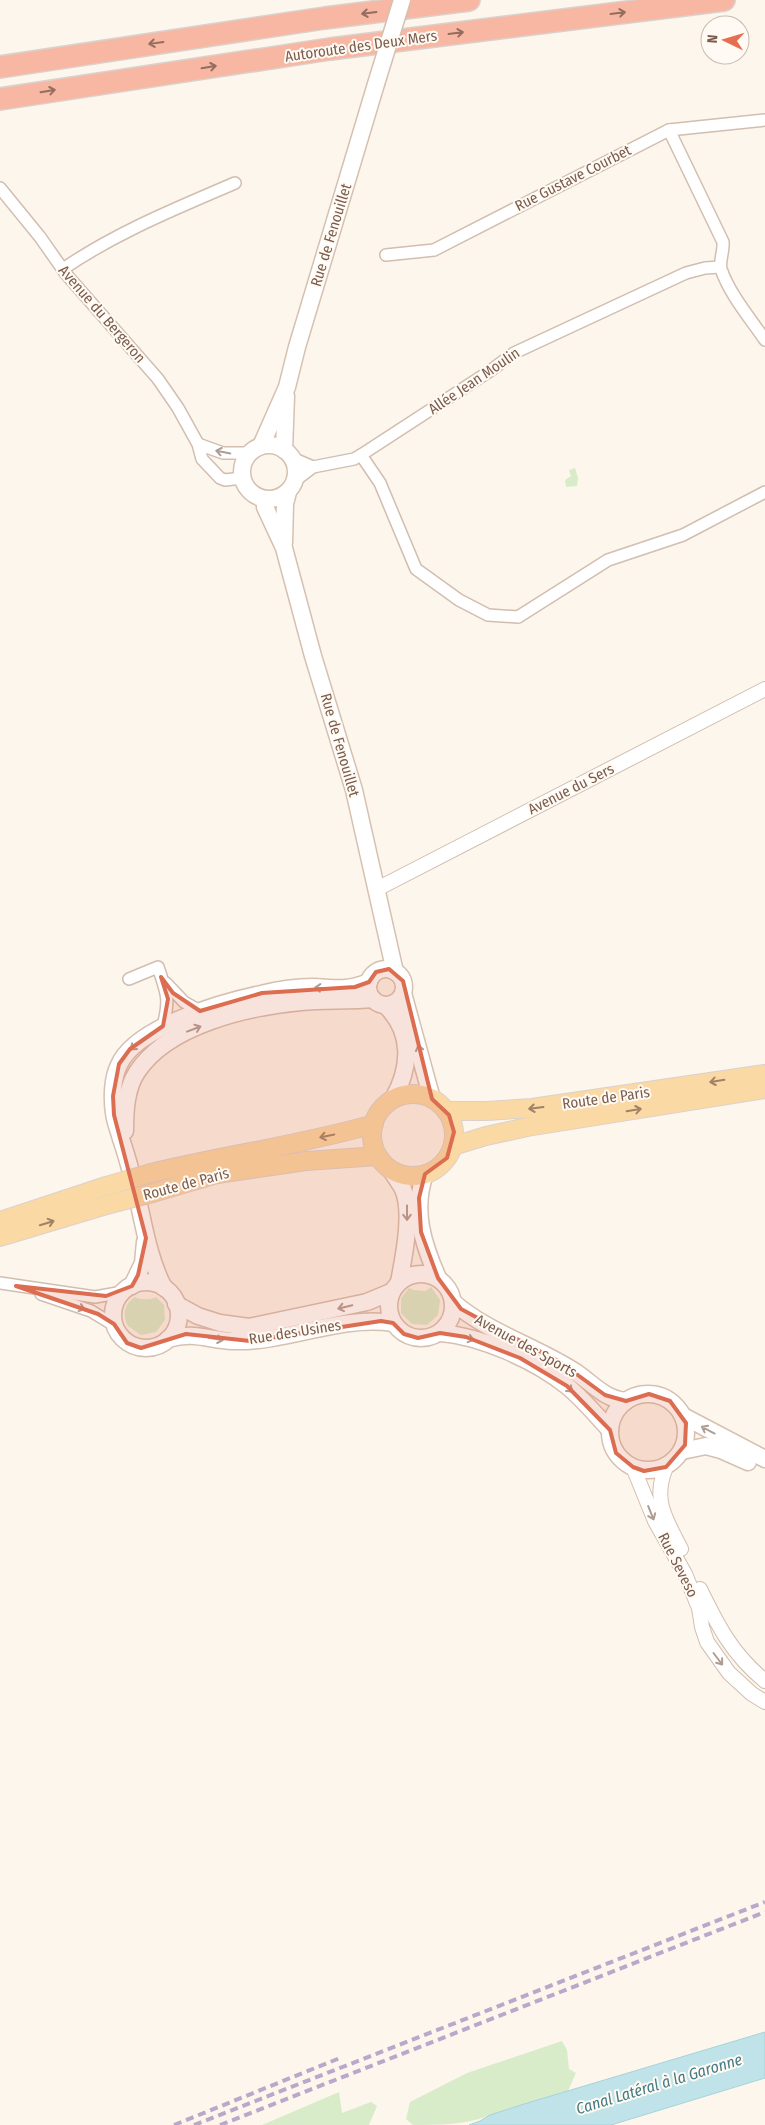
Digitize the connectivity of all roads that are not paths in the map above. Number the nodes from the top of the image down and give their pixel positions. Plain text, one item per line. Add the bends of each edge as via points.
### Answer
1 (402, 0) edge
2 (469, 0) edge
3 (724, 0) edge
4 (0, 67) edge
5 (0, 99) edge
6 (765, 120) edge
7 (669, 130) junction
8 (235, 183) dead end
9 (0, 188) edge
10 (386, 255) dead end
11 (720, 267) junction
12 (63, 269) junction
13 (765, 340) edge
14 (287, 387) junction
15 (198, 444) junction
16 (255, 449) junction
17 (288, 454) junction
18 (361, 455) junction
19 (313, 467) junction
20 (242, 478) junction
21 (292, 486) junction
22 (765, 492) edge
23 (265, 500) junction
24 (284, 548) junction
25 (765, 689) edge
26 (377, 889) junction
27 (388, 971) junction
28 (161, 977) junction
29 (129, 979) dead end
30 (369, 982) junction
31 (403, 993) junction
32 (379, 1002) junction
33 (200, 1011) junction
34 (163, 1026) junction
35 (765, 1074) edge
36 (765, 1089) edge
37 (393, 1099) junction
38 (432, 1099) junction
39 (446, 1111) junction
40 (374, 1124) junction
41 (453, 1146) junction
42 (125, 1150) junction
43 (378, 1156) junction
44 (390, 1169) junction
45 (425, 1174) junction
46 (0, 1221) edge
47 (0, 1237) edge
48 (146, 1238) junction
49 (438, 1278) junction
50 (0, 1283) edge
51 (16, 1286) junction
52 (395, 1287) junction
53 (164, 1288) junction
54 (127, 1289) junction
55 (453, 1302) junction
56 (176, 1304) junction
57 (393, 1323) junction
58 (114, 1325) junction
59 (440, 1332) junction
60 (168, 1339) junction
61 (626, 1401) junction
62 (683, 1416) junction
63 (610, 1430) junction
64 (682, 1451) junction
65 (765, 1459) edge
66 (666, 1467) junction
67 (633, 1468) junction
68 (765, 1470) edge
69 (765, 1681) edge
70 (765, 1702) edge

1 - 14 main road, Rue de Fenouillet, bridge
2 -> 4 highway, Autoroute des Deux Mers via 325,18
5 -> 3 highway, Autoroute des Deux Mers via 330,49
6 - 7 street, Rue Gustave Courbet
7 - 10 street, Rue Gustave Courbet via 434,250
7 - 11 street via 723,242
8 - 12 street via 133,228
9 - 12 street, Avenue du Bergeron
11 - 13 street via 733,293
11 - 18 street, Allée Jean Moulin via 686,273 514,352
12 - 15 street, Avenue du Bergeron via 158,378
14 - 16 main road, Rue de Fenouillet
14 - 17 main road, Rue de Fenouillet
16 -> 15 street via 224,453
15 - 20 street, Avenue du Bergeron via 202,459 220,478
16 - 17 main road via 273,445
16 - 20 main road, Rue de Fenouillet via 242,464
17 - 19 street
17 - 21 main road, Rue de Fenouillet via 296,471
18 - 19 street, Allée Jean Moulin
18 - 22 street via 380,483 416,569 459,600 488,615 518,617 608,560 683,535
19 - 21 street, Allée Jean Moulin
20 - 23 main road via 248,491
21 - 23 main road via 276,499
21 - 24 main road, Rue de Fenouillet via 285,504
23 - 24 main road, Rue de Fenouillet via 265,507
24 - 26 main road, Rue de Fenouillet via 354,790
25 - 26 street, Avenue du Sers
26 - 27 main road, Rue de Fenouillet via 389,944
27 - 30 main road via 376,972
27 - 31 main road via 403,981
28 - 29 street via 158,968
28 - 33 street via 178,998
28 - 34 street via 168,999
30 - 32 main road via 369,991
30 -> 33 main road via 344,989 312,987 262,993
31 - 32 main road via 392,1004
38 -> 31 main road
32 - 37 main road via 394,1015 402,1028 406,1048 405,1073
42 -> 32 main road via 125,1112 136,1073 164,1043 179,1034 260,1009 300,1002
33 - 34 main road
34 -> 42 main road via 130,1049 119,1064 114,1115
35 -> 39 main road, Route de Paris via 532,1108
41 -> 36 main road, Route de Paris via 527,1127
37 - 38 main road via 420,1094
37 - 40 main road
38 - 39 main road
39 - 41 main road via 453,1123
40 - 43 main road via 372,1138
40 -> 46 main road, Route de Paris, bridge via 151,1173
41 - 45 main road via 441,1165
42 - 48 main road
43 - 44 main road
47 -> 43 main road, Route de Paris, bridge via 217,1174 306,1161
44 - 45 main road via 407,1176
44 -> 52 main road via 402,1188 407,1206 404,1251
45 - 49 main road via 419,1198 420,1222
48 - 53 main road
48 - 54 main road via 143,1263
49 - 52 main road via 418,1274
49 - 55 main road via 450,1291
50 - 51 street
51 - 54 street via 95,1297
51 -> 58 street via 91,1311
52 -> 56 main road, Rue des Usines via 367,1302 249,1326 220,1324
52 - 57 main road via 389,1311
53 - 54 main road via 150,1283
53 - 56 main road
54 - 58 main road via 115,1304
55 - 59 main road via 452,1316
55 - 61 main road, Avenue des Sports via 475,1318 560,1362 605,1395
56 - 60 main road via 178,1320
57 - 59 main road via 404,1334 418,1338
60 -> 57 main road, Rue des Usines via 186,1334 250,1341 349,1324
58 - 60 main road via 122,1338 134,1346 153,1347
59 -> 63 main road, Avenue des Sports via 466,1337 546,1371 567,1386
61 - 62 main road via 649,1394 660,1396 670,1401
61 - 63 main road via 615,1414
62 - 64 main road via 687,1430
65 -> 62 main road
63 - 67 main road via 616,1453
64 - 66 main road
64 - 68 main road via 706,1446
66 - 67 main road via 644,1471
66 - 69 street, Rue Seveso via 659,1490 669,1525 728,1644
67 -> 70 street, Rue Seveso via 654,1521 685,1574 699,1608 707,1642 729,1673

